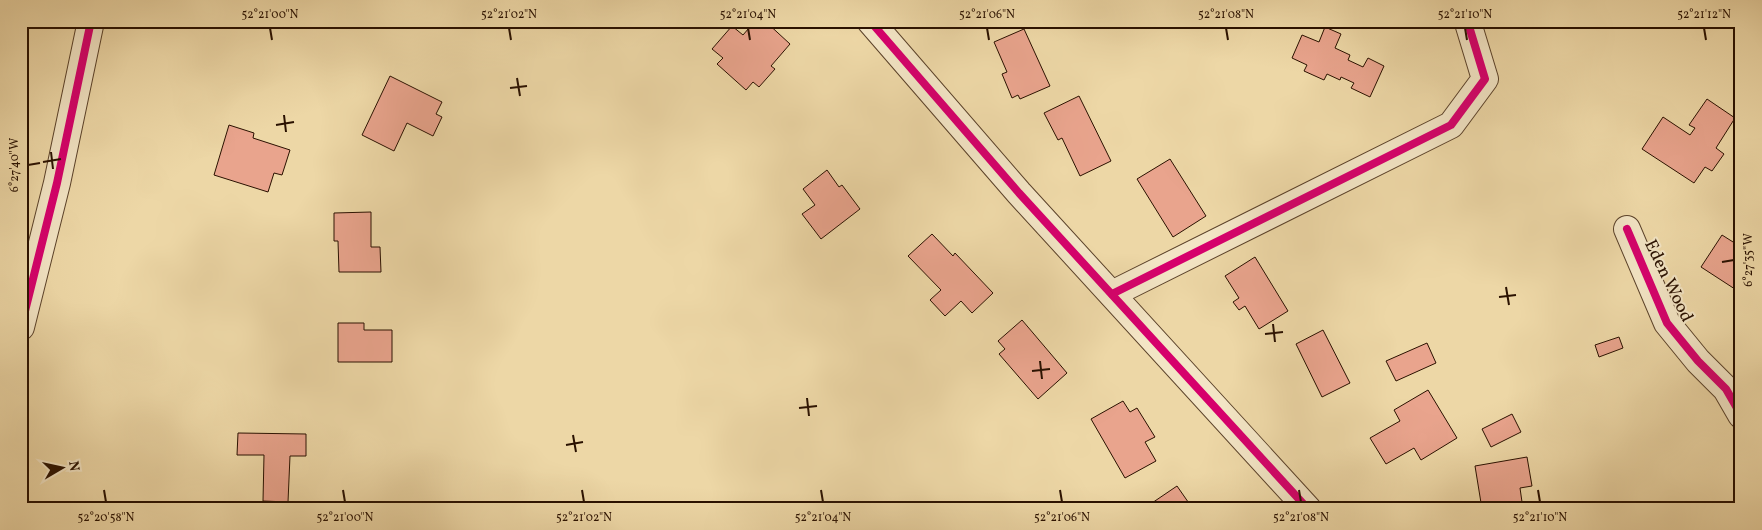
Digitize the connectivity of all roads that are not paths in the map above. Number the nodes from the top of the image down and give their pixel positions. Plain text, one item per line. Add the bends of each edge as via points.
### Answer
1 (91, 21) edge
2 (870, 21) edge
3 (1468, 24) dead end
4 (1626, 228) dead end
5 (1112, 294) junction
6 (21, 327) edge
7 (1741, 415) edge
8 (1308, 509) edge

1 - 6 street via 57,183
2 - 5 street
3 - 5 street via 1485,80 1451,125
4 - 7 street, Eden Wood via 1667,322 1698,361 1726,389
5 - 8 street

